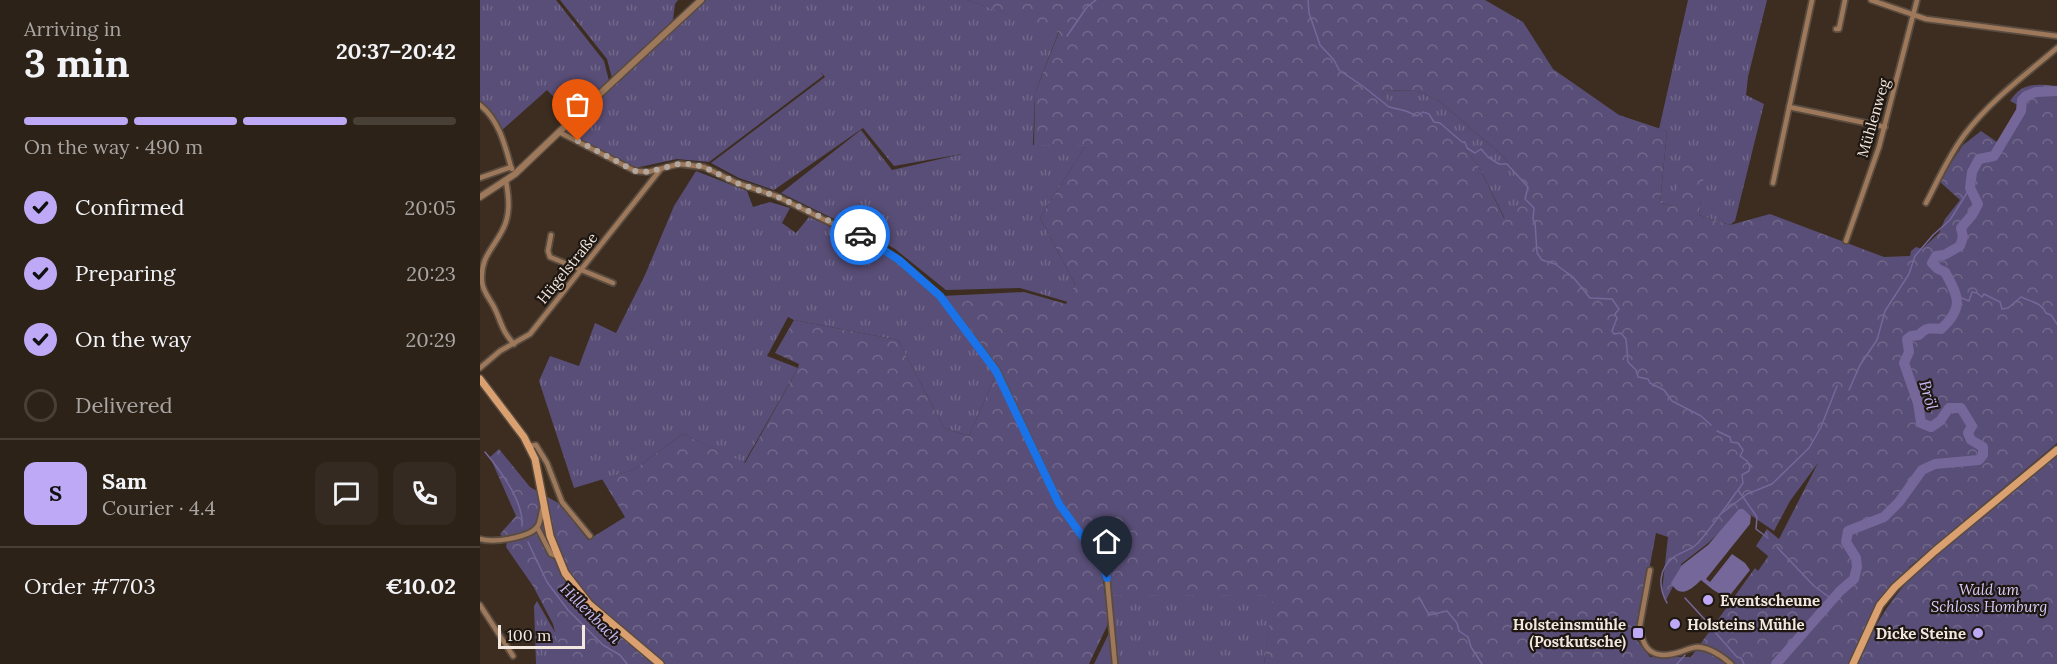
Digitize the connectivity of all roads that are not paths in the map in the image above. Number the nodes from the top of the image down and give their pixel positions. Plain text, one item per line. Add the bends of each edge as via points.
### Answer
1 (701, 0) edge
2 (1812, 0) edge
3 (1845, 0) edge
4 (1871, 0) edge
5 (1917, 0) edge
6 (1913, 15) junction
7 (1836, 29) dead end
8 (2057, 36) edge
9 (2057, 48) edge
10 (480, 105) edge
11 (1789, 107) junction
12 (1885, 127) junction
13 (560, 132) junction
14 (511, 167) junction
15 (661, 170) junction
16 (515, 174) junction
17 (480, 178) edge
18 (506, 181) junction
19 (1773, 183) dead end
20 (480, 197) edge
21 (1926, 203) dead end
22 (551, 235) dead end
23 (1846, 241) dead end
24 (582, 270) junction
25 (613, 283) dead end
26 (481, 286) edge
27 (514, 344) junction
28 (480, 368) edge
29 (480, 379) edge
30 (529, 446) junction
31 (2057, 450) edge
32 (543, 504) junction
33 (537, 527) junction
34 (590, 536) dead end
35 (480, 538) edge
36 (559, 557) junction
37 (1650, 570) dead end
38 (480, 605) edge
39 (513, 656) dead end
40 (660, 664) edge
41 (1115, 664) edge
42 (1731, 664) edge
43 (1853, 664) edge

1 - 13 street
2 - 11 street
3 - 7 street via 1839,30
4 - 6 street
5 - 6 street, Mühlenweg
6 - 8 street
6 - 12 street, Mühlenweg
9 - 21 street via 2001,94 1965,134
10 - 14 street via 495,123
11 - 12 street
11 - 19 street
12 - 23 street, Mühlenweg
13 - 15 street via 635,171
13 - 16 street
14 - 16 street
14 - 17 street
15 - 24 street, Hügelstraße
15 - 41 street via 691,164 776,196 857,234 899,260 940,296 996,371 1059,504 1103,565
16 - 18 street
18 - 20 street
18 - 26 street via 508,217 484,258
22 - 24 street via 550,257
24 - 25 street
24 - 27 street, Hügelstraße via 530,334
26 - 27 street via 495,308 501,328
27 - 28 street, Hügelstraße
29 - 30 main road
30 - 32 main road
30 - 34 street via 536,445 562,502
31 - 43 main road via 1895,586 1880,605
32 - 33 street
32 - 36 main road
33 - 35 street via 498,541
33 - 36 street via 551,554
36 - 40 main road via 565,573 589,604
37 - 42 street via 1641,633 1652,653 1663,655 1697,647 1714,651
38 - 39 street

